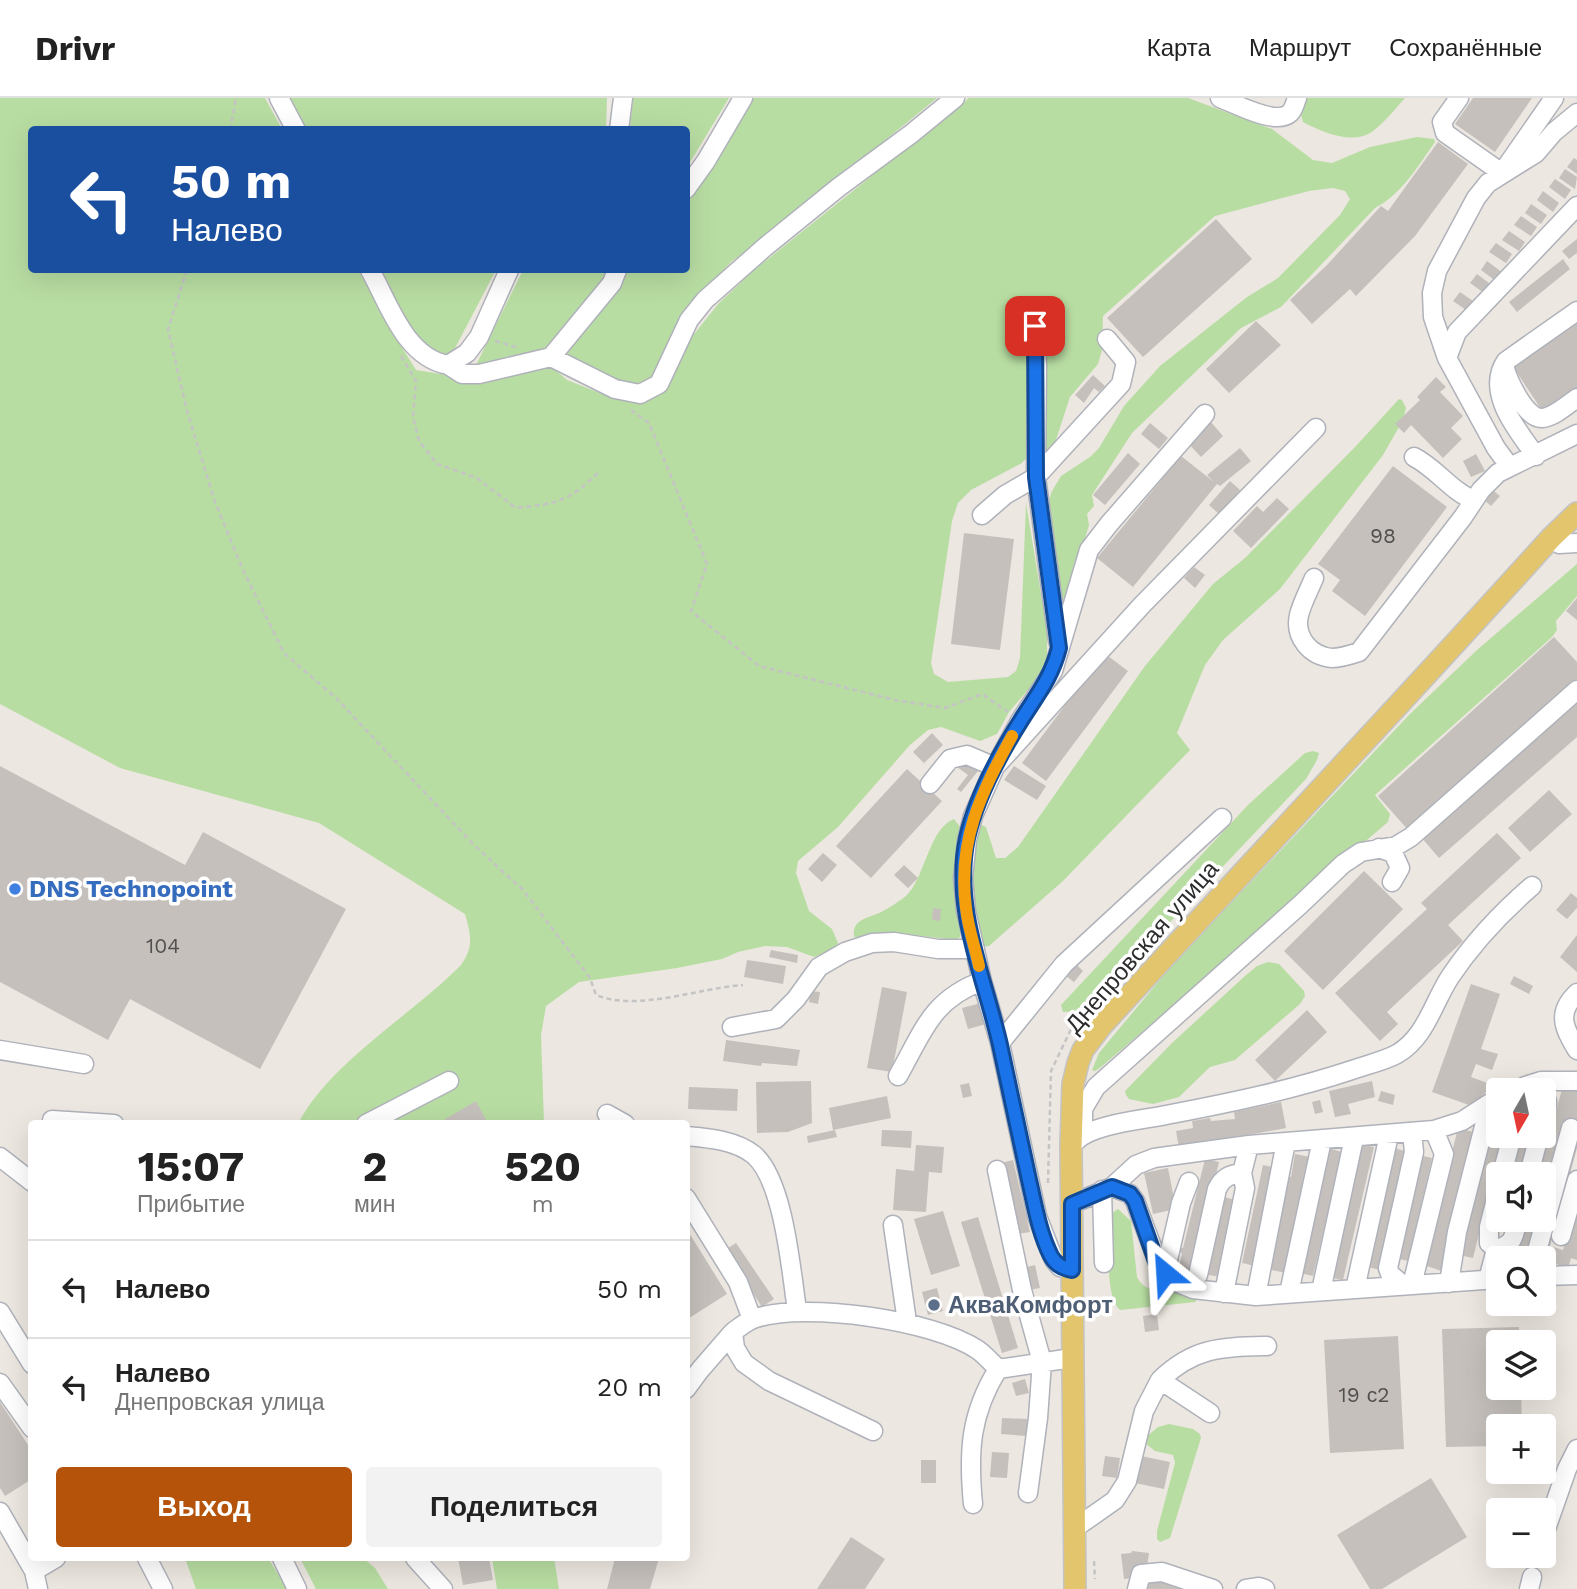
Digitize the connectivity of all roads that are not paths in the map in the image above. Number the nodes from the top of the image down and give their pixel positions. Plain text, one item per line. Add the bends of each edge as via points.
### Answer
1 (279, 98) edge
2 (623, 98) edge
3 (743, 98) edge
4 (955, 98) edge
5 (1220, 98) edge
6 (1297, 98) edge
7 (1459, 98) edge
8 (1554, 98) edge
9 (1577, 113) edge
10 (294, 126) edge
11 (620, 126) edge
12 (1502, 173) junction
13 (690, 183) edge
14 (1577, 206) edge
15 (372, 273) edge
16 (508, 273) edge
17 (616, 273) edge
18 (1034, 307) dead end
19 (1577, 311) edge
20 (1107, 339) dead end
21 (551, 357) junction
22 (1447, 358) junction
23 (448, 365) junction
24 (1504, 365) junction
25 (1577, 398) edge
26 (1205, 414) dead end
27 (1316, 428) dead end
28 (1577, 434) edge
29 (1536, 456) junction
30 (1414, 457) dead end
31 (1510, 467) junction
32 (1036, 477) junction
33 (1474, 500) junction
34 (1577, 513) edge
35 (982, 515) dead end
36 (1551, 538) junction
37 (1577, 543) edge
38 (1314, 579) dead end
39 (1059, 648) junction
40 (1577, 690) edge
41 (995, 767) junction
42 (930, 783) dead end
43 (1222, 818) dead end
44 (1379, 848) junction
45 (1392, 882) dead end
46 (1532, 886) dead end
47 (975, 949) junction
48 (982, 981) junction
49 (1577, 993) edge
50 (732, 1027) dead end
51 (1000, 1043) junction
52 (0, 1050) edge
53 (1577, 1051) edge
54 (85, 1064) dead end
55 (898, 1076) dead end
56 (1556, 1081) edge
57 (449, 1082) dead end
58 (1577, 1082) edge
59 (607, 1114) dead end
60 (374, 1120) edge
61 (618, 1120) edge
62 (1571, 1128) dead end
63 (1434, 1130) junction
64 (1412, 1132) junction
65 (1389, 1135) junction
66 (690, 1137) edge
67 (1354, 1138) junction
68 (1077, 1140) junction
69 (1322, 1140) junction
70 (1286, 1142) junction
71 (1249, 1145) junction
72 (0, 1157) edge
73 (997, 1170) dead end
74 (1242, 1173) junction
75 (28, 1179) edge
76 (1577, 1180) edge
77 (1189, 1182) dead end
78 (1107, 1189) junction
79 (690, 1204) edge
80 (1072, 1204) junction
81 (893, 1225) dead end
82 (1561, 1236) dead end
83 (1538, 1246) edge
84 (1104, 1263) dead end
85 (1072, 1270) junction
86 (1165, 1273) junction
87 (1198, 1275) dead end
88 (1577, 1275) edge
89 (1556, 1276) edge
90 (1486, 1280) edge
91 (1449, 1283) junction
92 (1408, 1285) junction
93 (1354, 1289) junction
94 (1321, 1292) junction
95 (1224, 1293) junction
96 (1289, 1293) junction
97 (1256, 1296) junction
98 (797, 1310) junction
99 (0, 1312) edge
100 (752, 1319) junction
101 (907, 1322) junction
102 (733, 1332) junction
103 (1267, 1346) dead end
104 (28, 1358) edge
105 (1072, 1359) junction
106 (1042, 1362) junction
107 (998, 1369) junction
108 (1160, 1380) junction
109 (0, 1383) edge
110 (690, 1384) edge
111 (1210, 1413) dead end
112 (28, 1423) edge
113 (873, 1431) dead end
114 (1577, 1449) edge
115 (1028, 1493) dead end
116 (1556, 1503) edge
117 (973, 1504) dead end
118 (0, 1512) edge
119 (1075, 1528) junction
120 (28, 1560) edge
121 (29, 1561) edge
122 (50, 1561) edge
123 (149, 1561) edge
124 (283, 1561) edge
125 (421, 1561) edge
126 (34, 1570) junction
127 (38, 1589) edge
128 (163, 1589) edge
129 (297, 1589) edge
130 (443, 1589) edge
131 (1075, 1589) edge
132 (1137, 1589) edge
133 (1213, 1589) edge
134 (1246, 1589) edge
135 (1265, 1589) edge

1 - 10 street
2 - 11 street
3 - 13 street
4 - 21 street via 796,221 705,300 689,320 659,384 640,394 615,389
5 - 6 street via 1283,118
7 - 12 street via 1442,122 1446,133
8 - 12 street
9 - 12 street via 1536,153
12 - 22 street via 1476,198 1437,271 1433,317
14 - 22 street via 1457,332
15 - 23 street via 417,350 434,363
16 - 23 street via 479,337 467,353
17 - 21 street
18 - 32 street
19 - 24 street
20 - 32 street via 1126,362 1121,384
21 - 23 street via 479,374 462,374
22 - 31 street
24 - 25 street via 1525,408 1535,417 1552,414
24 - 29 street via 1499,372 1504,405
26 - 39 street via 1089,550
27 - 41 street via 1142,604
28 - 29 street
29 - 31 street
30 - 33 street
31 - 33 street
32 - 35 street
32 - 39 street
33 - 38 street via 1359,652 1331,658 1315,653 1301,639 1299,615
34 - 36 main road, Днепровская улица
36 - 37 street via 1559,544
36 - 68 main road, Днепровская улица via 1102,1025 1083,1050 1073,1084
39 - 41 street via 1053,671
40 - 44 street via 1411,837 1396,846
41 - 42 street via 967,755 950,759
41 - 47 street via 967,841 963,878
43 - 51 street via 1064,964
44 - 45 street via 1393,853 1400,868
44 - 68 street via 1361,852 1343,864 1096,1087 1083,1109
46 - 68 street via 1508,907 1457,968 1426,1024 1396,1054 1314,1082
47 - 48 street
47 - 50 street via 872,943 819,967 776,1019
48 - 51 street
48 - 55 street via 961,989 937,1008
49 - 53 street via 1563,1013
51 - 85 street via 1041,1231 1054,1261
52 - 54 street
56 - 58 street
57 - 60 street
59 - 61 street
62 - 83 street
63 - 64 street
63 - 91 street via 1462,1121 1490,1103 1457,1232
63 - 92 street via 1444,1154
64 - 65 street
64 - 92 street via 1414,1152 1388,1268
65 - 67 street
65 - 93 street
66 - 98 street via 739,1145 755,1156 773,1183
67 - 69 street
67 - 94 street
68 - 80 main road, Днепровская улица
69 - 70 street
69 - 96 street
70 - 71 street
70 - 97 street
71 - 74 street
71 - 78 street via 1141,1162
72 - 75 street
73 - 106 street
74 - 87 street via 1228,1175 1217,1189
74 - 95 street via 1245,1188
76 - 82 street
77 - 86 street
78 - 80 street
78 - 84 street
78 - 86 street via 1130,1194 1135,1201 1153,1254
79 - 100 street via 738,1282
80 - 85 main road, Днепровская улица
81 - 101 street
85 - 105 main road, Днепровская улица
86 - 95 street via 1193,1289
88 - 89 street
90 - 91 street
91 - 92 street
92 - 93 street
93 - 94 street
94 - 96 street
95 - 97 street
96 - 97 street
98 - 100 street
98 - 101 street
99 - 104 street
100 - 102 street
101 - 107 street via 978,1350
102 - 110 street
102 - 113 street via 744,1363 760,1375
103 - 108 street via 1225,1347 1202,1353 1178,1363
105 - 106 street
105 - 119 main road, Днепровская улица
106 - 107 street
106 - 115 street
107 - 117 street via 984,1391 974,1425
108 - 111 street
108 - 119 street via 1143,1411 1126,1481 1115,1500
109 - 112 street
114 - 116 street
118 - 120 street
119 - 131 main road, Днепровская улица
121 - 126 street
122 - 126 street
123 - 128 street
124 - 129 street
125 - 130 street
126 - 127 street
132 - 133 street via 1141,1574 1162,1572
134 - 135 street

